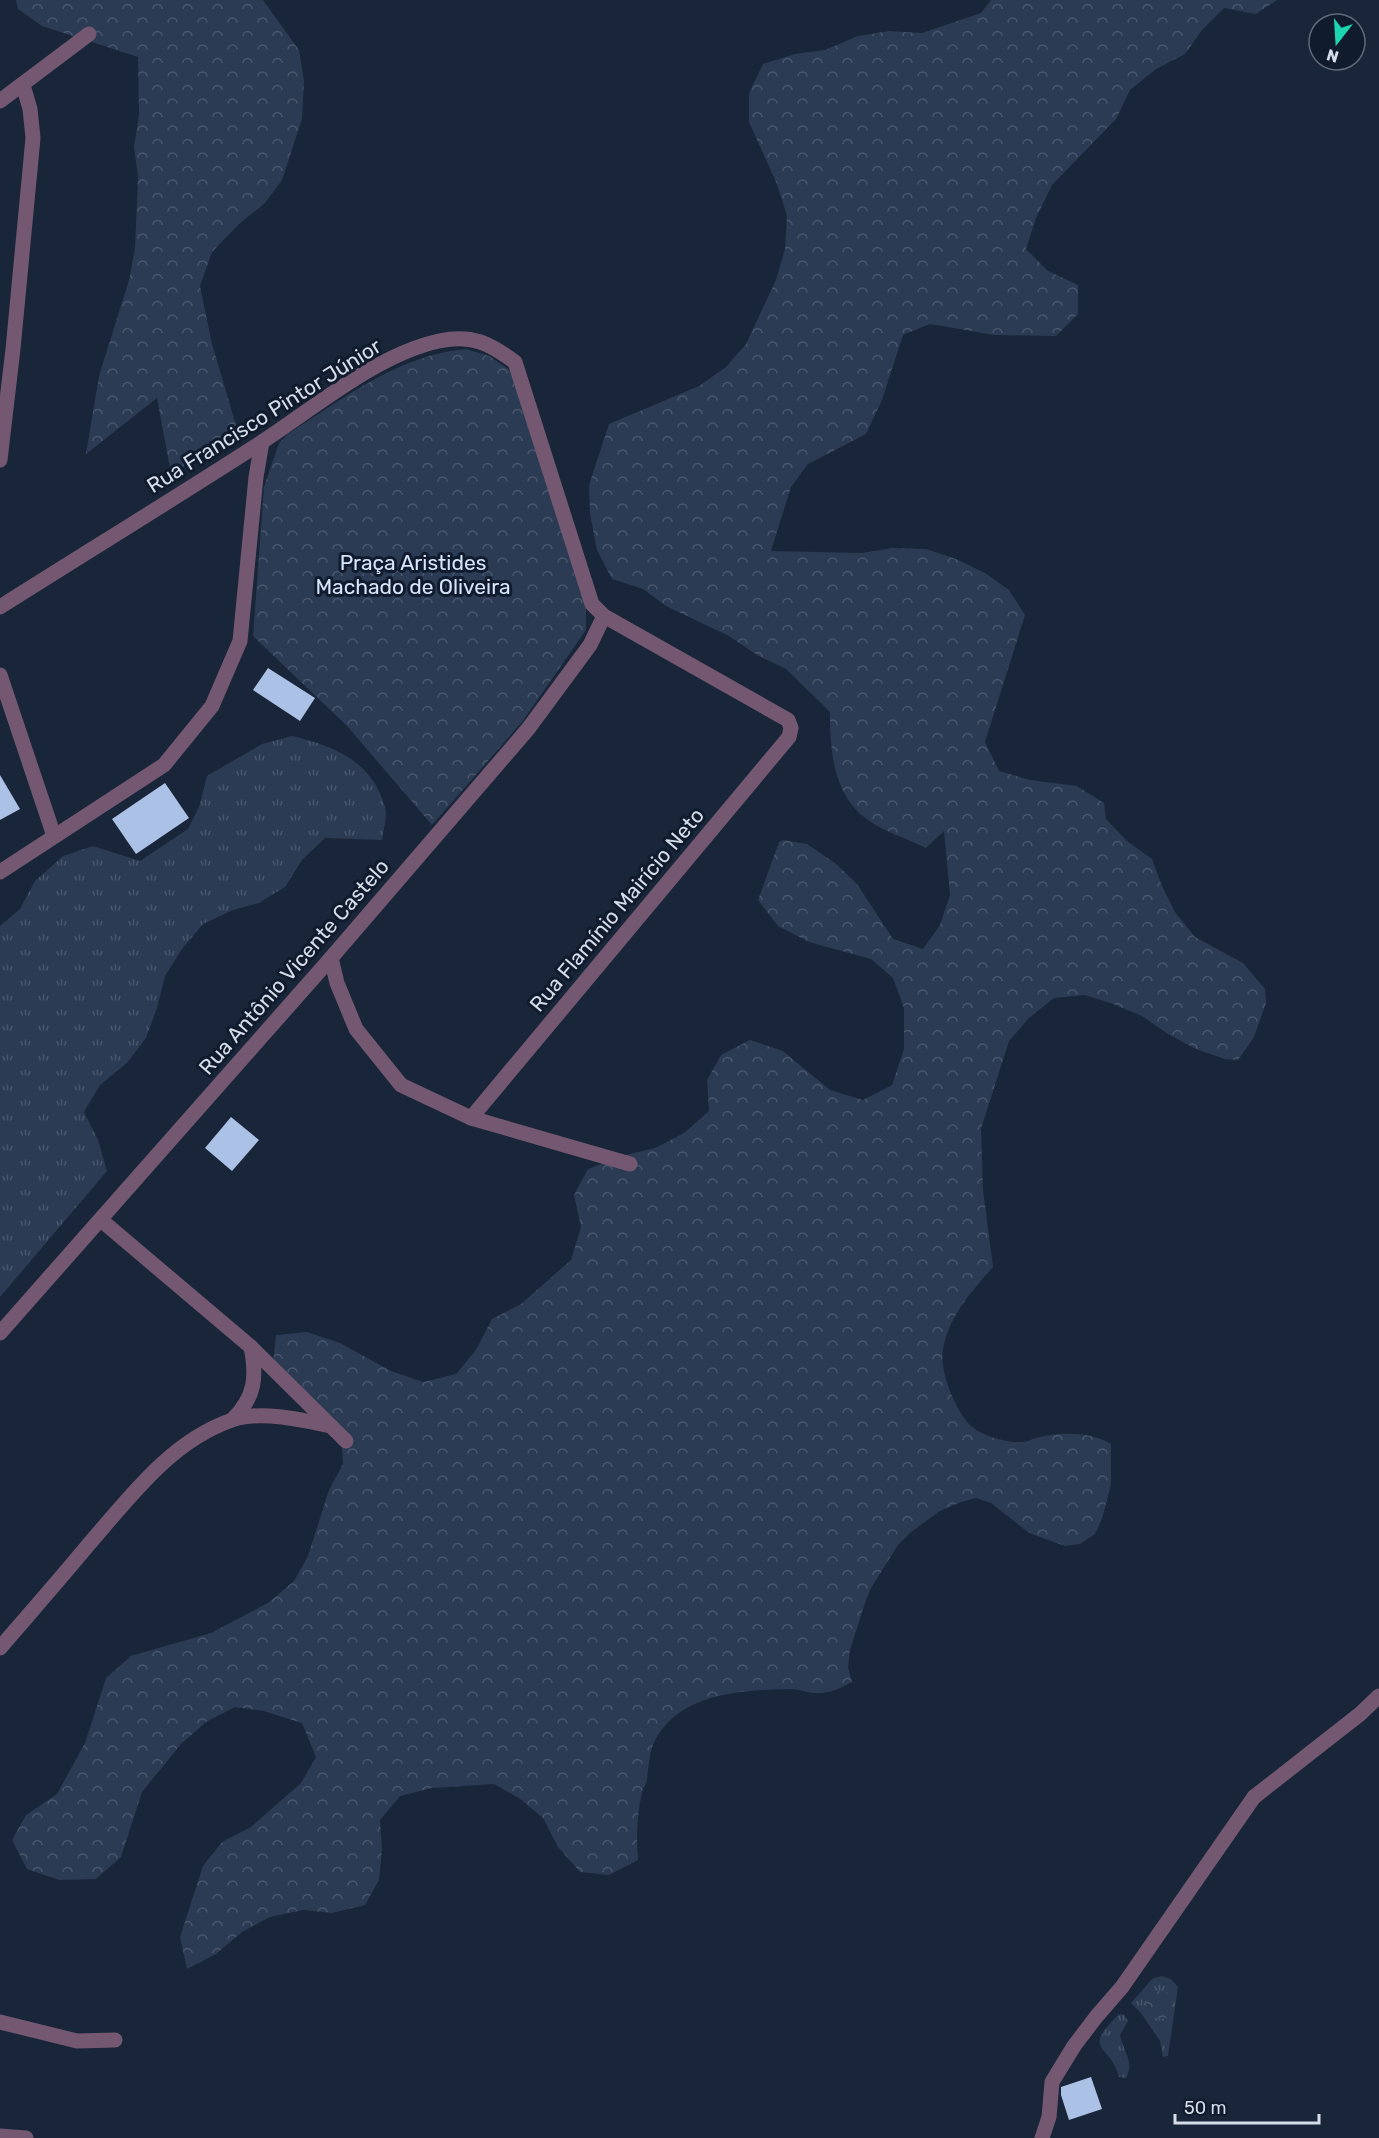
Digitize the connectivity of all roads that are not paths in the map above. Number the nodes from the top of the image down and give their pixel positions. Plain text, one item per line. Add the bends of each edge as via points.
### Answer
1 (89, 34) dead end
2 (23, 85) junction
3 (0, 101) edge
4 (13, 349) junction
5 (0, 359) edge
6 (262, 442) junction
7 (0, 460) edge
8 (0, 607) edge
9 (604, 616) junction
10 (0, 675) edge
11 (54, 836) junction
12 (0, 872) edge
13 (331, 958) junction
14 (471, 1118) junction
15 (630, 1164) dead end
16 (100, 1220) junction
17 (0, 1333) edge
18 (251, 1347) junction
19 (233, 1419) junction
20 (331, 1426) junction
21 (346, 1441) dead end
22 (0, 1648) edge
23 (1379, 1696) edge
24 (0, 2022) edge
25 (115, 2040) dead end
26 (0, 2136) edge
27 (26, 2138) edge
28 (1042, 2138) edge

1 - 2 street
2 - 3 street
2 - 4 street via 33,138
4 - 5 street
4 - 7 street
6 - 8 street, Rua Francisco Pintor Júnior
6 - 9 street, Rua Francisco Pintor Júnior via 372,369 404,353 454,339 490,345 515,362 592,604
6 - 11 street via 240,641 212,706 164,765
9 - 13 street, Rua Antônio Vicente Castelo via 590,645 528,729
9 - 14 street, Rua Flamínio Mairício Neto via 788,720 789,737
10 - 11 street
11 - 12 street
13 - 14 street via 356,1029 401,1085
13 - 16 street, Rua Antônio Vicente Castelo
14 - 15 street
16 - 17 street, Rua Antônio Vicente Castelo
16 - 18 street
18 - 19 street via 255,1381 242,1411
18 - 20 street
19 - 20 street via 262,1416
19 - 22 street via 195,1438 165,1461
20 - 21 street
23 - 28 street via 1254,1797 1122,1987 1074,2046 1052,2082 1049,2117
24 - 25 street via 77,2042
26 - 27 street

